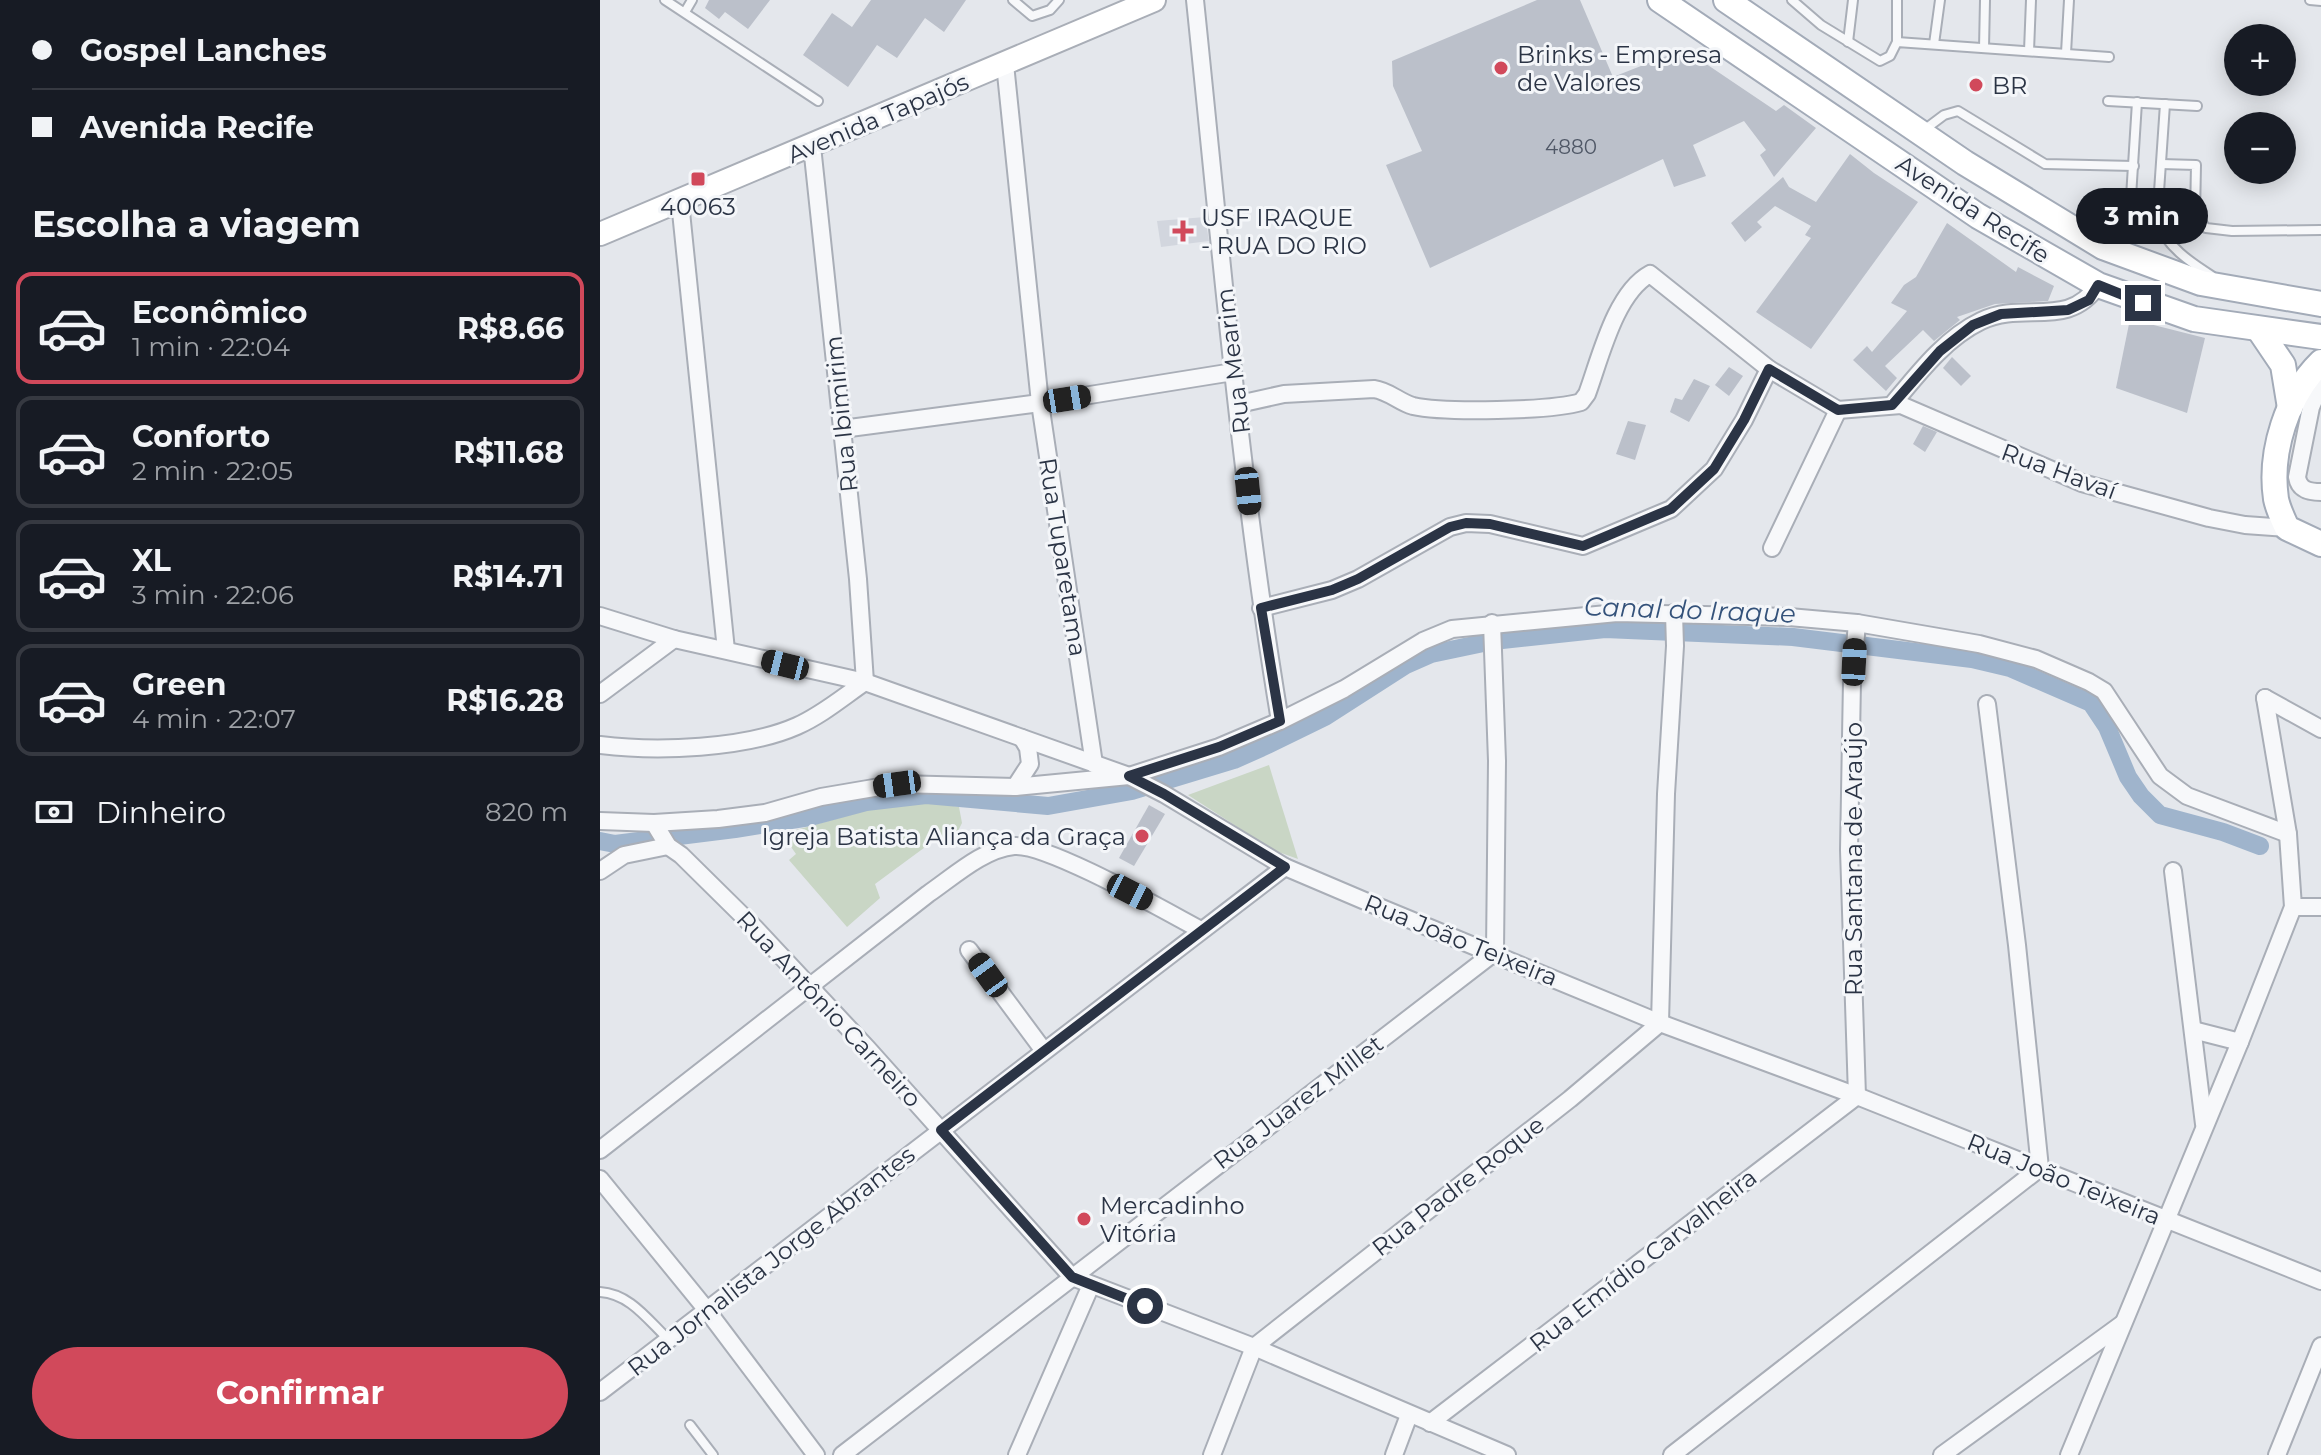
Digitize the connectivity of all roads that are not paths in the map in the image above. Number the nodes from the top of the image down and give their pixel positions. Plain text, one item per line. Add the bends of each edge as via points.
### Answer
1 (665, 0) edge
2 (692, 0) edge
3 (1013, 0) edge
4 (1059, 0) edge
5 (1154, 0) edge
6 (1195, 0) edge
7 (1660, 0) edge
8 (1792, 0) edge
9 (1853, 0) edge
10 (1897, 0) edge
11 (1940, 0) edge
12 (1985, 0) edge
13 (2031, 0) edge
14 (2069, 0) edge
15 (2310, 0) edge
16 (2321, 1) edge
17 (1737, 4) edge
18 (685, 12) junction
19 (1848, 42) junction
20 (1897, 42) junction
21 (1934, 44) junction
22 (1984, 48) junction
23 (2029, 51) junction
24 (2066, 53) junction
25 (2109, 57) dead end
26 (1005, 64) junction
27 (818, 101) dead end
28 (2108, 101) dead end
29 (2137, 102) junction
30 (2165, 104) junction
31 (2197, 106) dead end
32 (1920, 133) junction
33 (812, 146) junction
34 (2161, 164) junction
35 (2134, 166) junction
36 (680, 202) junction
37 (2065, 225) junction
38 (2321, 230) edge
39 (600, 234) edge
40 (2098, 285) junction
41 (2237, 291) junction
42 (2321, 304) edge
43 (2260, 331) junction
44 (2321, 337) edge
45 (2321, 362) edge
46 (1769, 369) junction
47 (1233, 372) junction
48 (2321, 384) edge
49 (1040, 403) junction
50 (1239, 404) junction
51 (1892, 405) junction
52 (2290, 408) junction
53 (1838, 410) junction
54 (842, 429) junction
55 (2321, 492) edge
56 (2287, 528) junction
57 (2321, 544) edge
58 (1772, 548) dead end
59 (1261, 608) junction
60 (600, 616) edge
61 (1674, 619) junction
62 (1492, 627) junction
63 (1856, 629) junction
64 (674, 639) junction
65 (726, 650) junction
66 (865, 682) junction
67 (600, 694) edge
68 (1987, 704) dead end
69 (1280, 721) junction
70 (2321, 729) edge
71 (1022, 738) junction
72 (600, 745) edge
73 (1094, 764) junction
74 (1129, 776) junction
75 (1015, 787) junction
76 (600, 821) edge
77 (654, 823) junction
78 (2288, 834) junction
79 (674, 851) junction
80 (1285, 867) junction
81 (600, 871) edge
82 (2173, 871) dead end
83 (2293, 907) junction
84 (2321, 907) edge
85 (1201, 930) junction
86 (969, 950) dead end
87 (1495, 952) junction
88 (810, 989) junction
89 (1660, 1023) junction
90 (2193, 1030) junction
91 (2240, 1042) junction
92 (1044, 1051) junction
93 (1857, 1096) junction
94 (2204, 1124) junction
95 (941, 1130) junction
96 (600, 1150) edge
97 (2040, 1168) junction
98 (600, 1179) edge
99 (2166, 1220) junction
100 (1072, 1277) junction
101 (2321, 1281) edge
102 (1091, 1285) junction
103 (600, 1292) edge
104 (706, 1309) junction
105 (2124, 1323) junction
106 (668, 1339) junction
107 (2321, 1346) edge
108 (1254, 1347) junction
109 (600, 1392) edge
110 (1409, 1415) junction
111 (1430, 1423) junction
112 (690, 1425) dead end
113 (713, 1455) edge
114 (816, 1455) edge
115 (842, 1455) edge
116 (1017, 1455) edge
117 (1212, 1455) edge
118 (1394, 1455) edge
119 (1507, 1455) edge
120 (1672, 1455) edge
121 (1942, 1455) edge
122 (2069, 1455) edge
123 (2277, 1455) edge

1 - 18 lane
2 - 18 lane
3 - 4 lane via 1032,16 1050,10
5 - 26 main road, Avenida Tapajós
6 - 47 street, Rua Mearim
7 - 40 main road, Avenida Recife via 1978,216
8 - 19 lane
9 - 19 lane
10 - 20 lane
11 - 21 lane
12 - 22 lane
13 - 23 lane
14 - 24 lane
15 - 16 lane
17 - 32 main road, Avenida Recife
18 - 27 lane
19 - 20 lane via 1880,61 1890,56
20 - 21 lane
21 - 22 lane
22 - 23 lane
23 - 24 lane
24 - 25 lane
26 - 33 main road, Avenida Tapajós
26 - 49 street, Rua Tuparetama
28 - 29 lane
29 - 30 lane
29 - 35 lane
30 - 31 lane
30 - 34 lane
32 - 35 lane via 1958,111 2045,164
32 - 37 main road, Avenida Recife
33 - 36 main road, Avenida Tapajós
33 - 54 street, Rua Ibimirim
34 - 38 lane via 2196,165 2195,215 2211,230
34 - 41 lane via 2157,221 2165,238 2193,264
35 - 37 lane via 2130,213 2120,226 2102,234
36 - 39 main road, Avenida Tapajós
36 - 65 street
37 - 41 main road, Avenida Recife via 2155,268
40 - 43 main road, Avenida Recife via 2194,319
40 - 51 street via 2089,300 2068,310 2001,314 1973,325 1940,351
41 - 42 main road, Avenida Recife
43 - 44 main road, Avenida Recife
43 - 52 main road via 2283,365
45 - 52 main road via 2300,386
46 - 50 street via 1654,276 1646,275 1626,298 1607,335 1581,402 1443,410 1409,405 1374,389 1284,394
46 - 53 street
46 - 59 street via 1727,450 1671,509 1591,544 1574,546 1525,531 1466,523 1332,590
47 - 49 street
47 - 50 street, Rua Mearim
48 - 55 street via 2297,477 2308,491
49 - 54 street
49 - 73 street, Rua Tuparetama
50 - 59 street, Rua Mearim
51 - 53 street, Rua Havaí
51 - 56 street, Rua Havaí via 1910,408 2082,483 2209,518
52 - 56 main road via 2275,471 2278,505
53 - 58 street
54 - 66 street, Rua Ibimirim
56 - 57 main road
59 - 69 street, Rua Mearim
60 - 64 street, Rua João Teixeira
61 - 62 street via 1617,613
61 - 63 street
61 - 89 street
62 - 69 street via 1452,629 1423,641
62 - 87 street
63 - 78 street via 1979,644 2036,659 2089,682 2114,703 2149,761 2174,787
63 - 93 street, Rua Santana de Araújo via 1849,850
64 - 65 street, Rua João Teixeira
64 - 67 street
65 - 66 street, Rua João Teixeira
66 - 71 street, Rua João Teixeira
66 - 72 street via 800,725 753,741
68 - 97 street
69 - 74 street
70 - 78 street via 2265,698
71 - 73 street, Rua João Teixeira
71 - 75 street via 1030,764
73 - 74 street, Rua João Teixeira
74 - 75 street
74 - 80 street, Rua João Teixeira
75 - 77 street via 897,784 765,813
76 - 77 street
77 - 79 street, Rua Antônio Carneiro
78 - 83 street
79 - 81 street via 624,855
79 - 88 street, Rua Antônio Carneiro
80 - 85 street, Rua Jornalista Jorge Abrantes
80 - 87 street, Rua João Teixeira
82 - 90 street
83 - 84 street
83 - 91 street
85 - 88 street via 1088,872 1031,847 1014,846 978,860 928,894
85 - 92 street, Rua Jornalista Jorge Abrantes
86 - 92 street
87 - 89 street, Rua João Teixeira
87 - 100 street, Rua Juarez Millet
88 - 95 street, Rua Antônio Carneiro
88 - 96 street
89 - 93 street, Rua João Teixeira
89 - 108 street, Rua Padre Roque
90 - 91 street
90 - 94 street
91 - 94 street
92 - 95 street, Rua Jornalista Jorge Abrantes
93 - 97 street, Rua João Teixeira
93 - 111 street, Rua Emídio Carvalheira
94 - 99 street
95 - 100 street, Rua Antônio Carneiro
95 - 104 street, Rua Jornalista Jorge Abrantes
97 - 99 street, Rua João Teixeira
97 - 120 street
98 - 104 street
99 - 101 street, Rua João Teixeira
99 - 105 street
100 - 102 street, Rua Antônio Carneiro
100 - 115 street, Rua Juarez Millet
102 - 108 street, Rua Antônio Carneiro
102 - 116 street
103 - 106 lane via 632,1303
104 - 106 street, Rua Jornalista Jorge Abrantes
104 - 114 street
105 - 121 street
105 - 122 street
106 - 109 street, Rua Jornalista Jorge Abrantes
107 - 123 street
108 - 110 street, Rua Antônio Carneiro
108 - 117 street
110 - 111 street, Rua Antônio Carneiro
110 - 118 street
111 - 119 street, Rua Antônio Carneiro
112 - 113 lane

